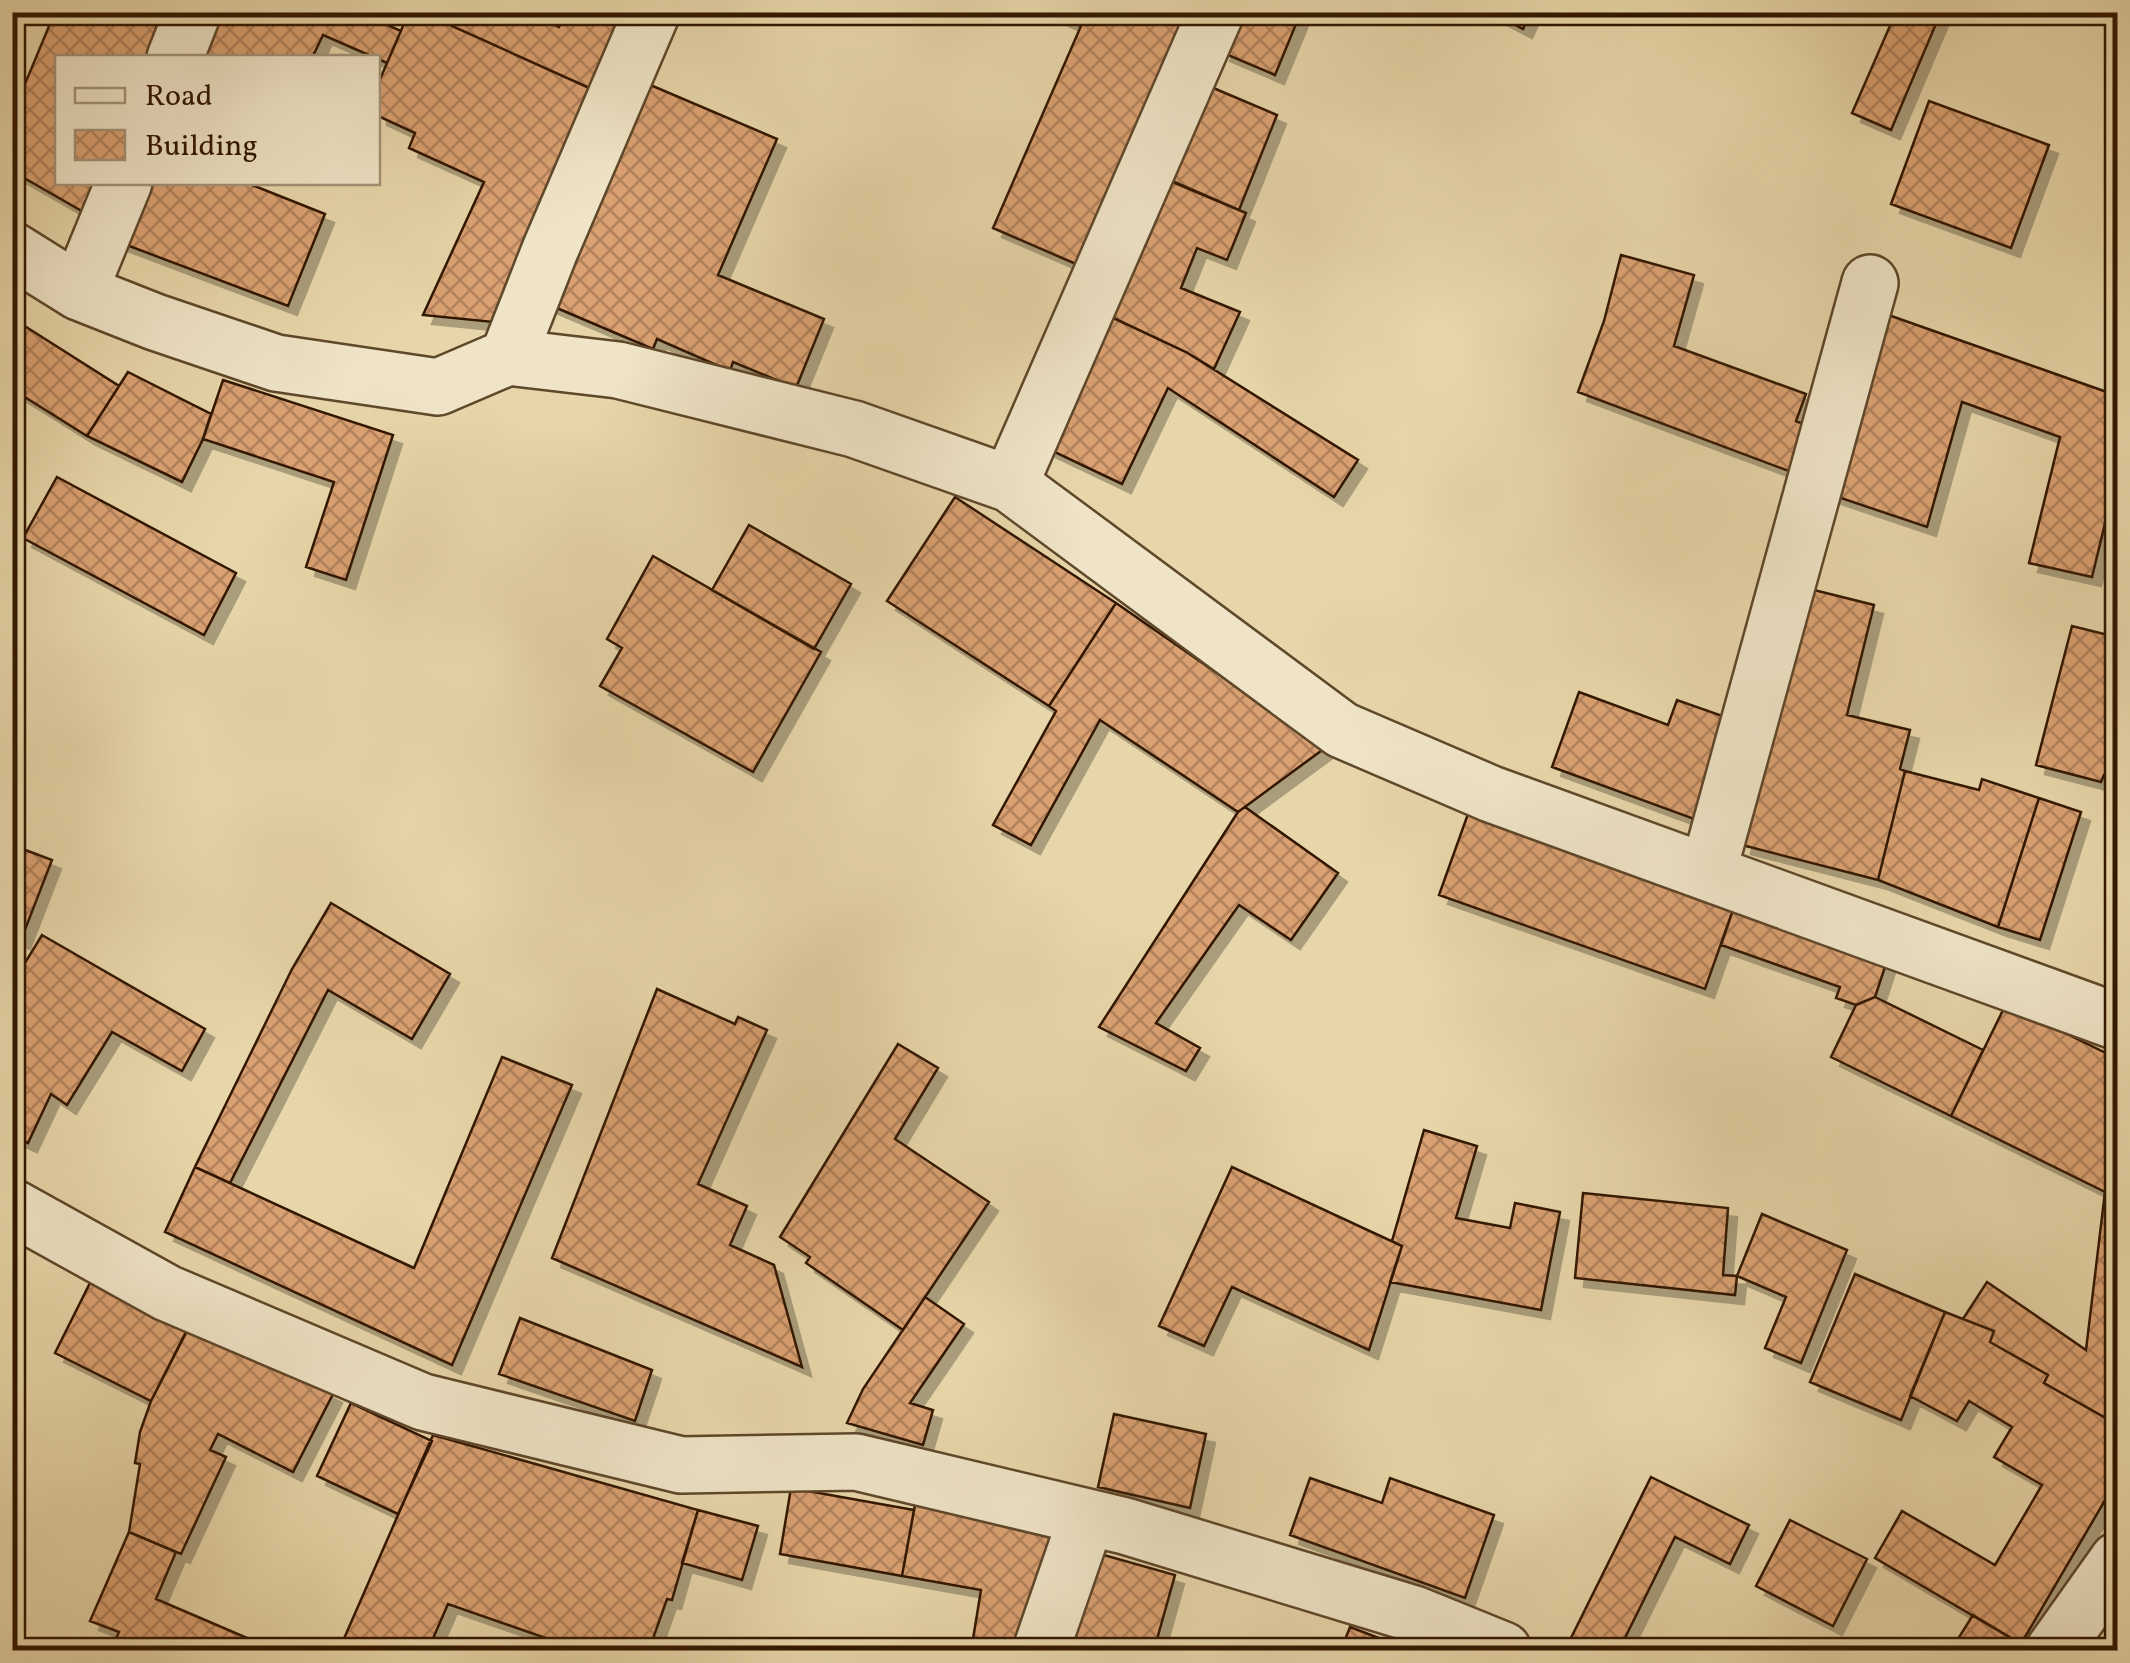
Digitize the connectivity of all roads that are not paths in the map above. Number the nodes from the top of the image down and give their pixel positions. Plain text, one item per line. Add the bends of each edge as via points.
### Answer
1 (193, 12) edge
2 (652, 12) edge
3 (1216, 12) edge
4 (176, 55) edge
5 (123, 185) edge
6 (12, 250) edge
7 (1870, 282) dead end
8 (79, 292) junction
9 (508, 357) junction
10 (1010, 484) junction
11 (1708, 872) junction
12 (2118, 1022) edge
13 (12, 1208) edge
14 (1087, 1517) junction
15 (2118, 1560) edge
16 (1041, 1650) edge
17 (1502, 1650) edge
18 (2054, 1650) edge

1 - 4 street
2 - 9 street
3 - 10 street
5 - 8 street
6 - 8 street
7 - 11 street
8 - 9 street via 276,363 438,387
9 - 10 street via 618,370 854,429
10 - 11 street via 1342,730 1491,794
11 - 12 street
13 - 14 street via 168,1293 423,1402 680,1465 856,1462
14 - 16 street
14 - 17 street via 1414,1614
15 - 18 street

